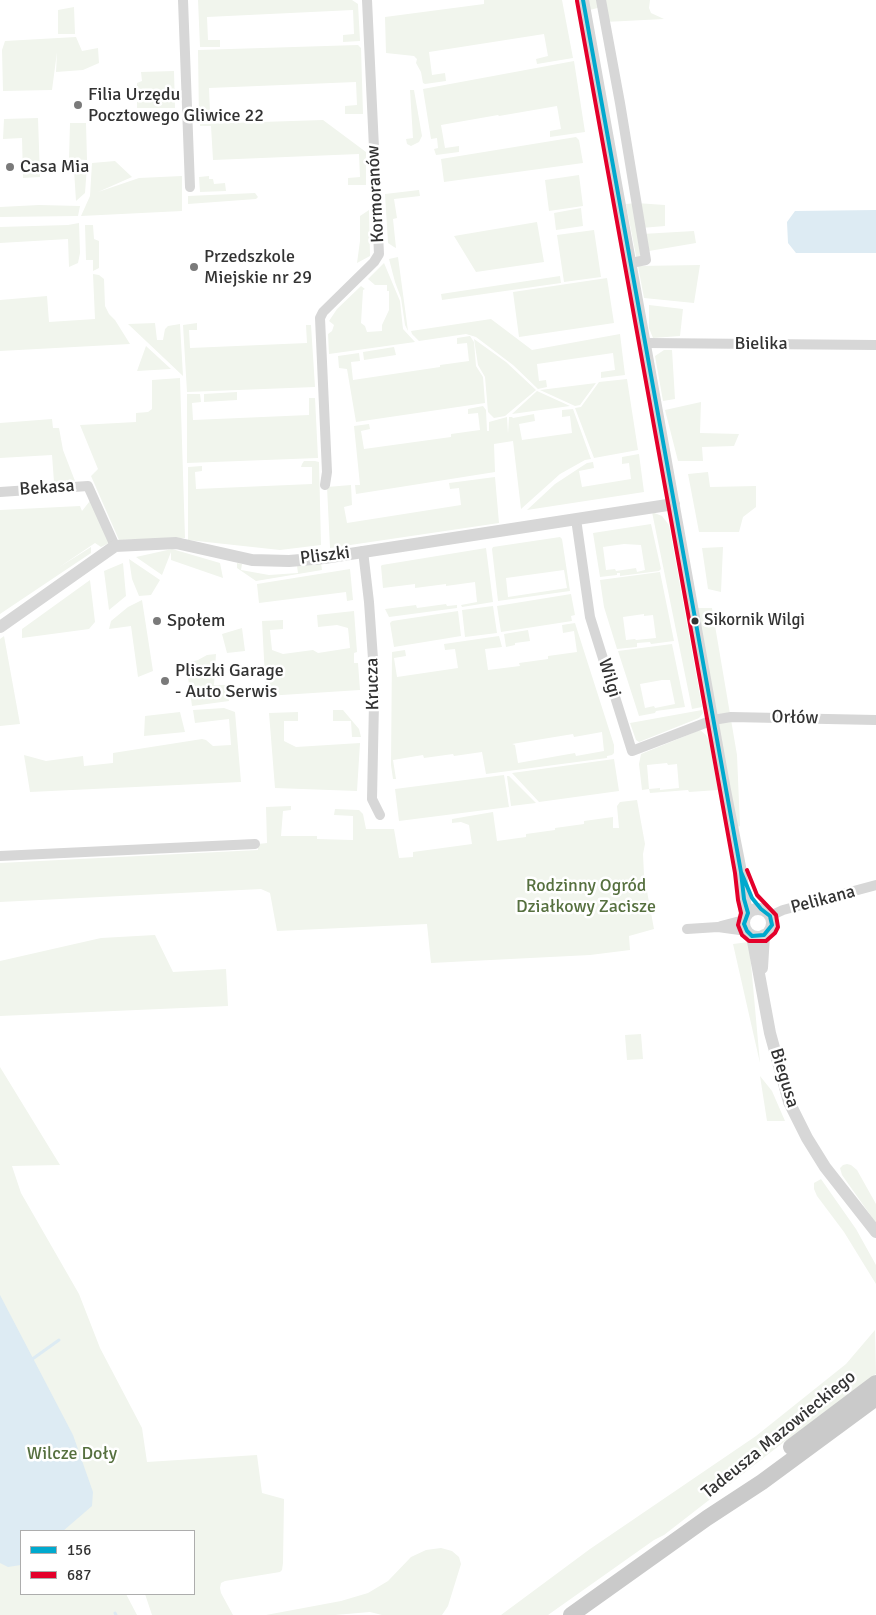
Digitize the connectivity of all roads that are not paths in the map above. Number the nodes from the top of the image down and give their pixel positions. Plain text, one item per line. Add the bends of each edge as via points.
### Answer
1 (183, 0) edge
2 (367, 0) edge
3 (583, 0) edge
4 (600, 0) edge
5 (190, 187) dead end
6 (631, 263) junction
7 (646, 343) junction
8 (876, 345) edge
9 (325, 485) dead end
10 (0, 492) edge
11 (674, 504) junction
12 (576, 519) junction
13 (115, 546) junction
14 (363, 551) junction
15 (0, 627) edge
16 (713, 720) junction
17 (876, 720) edge
18 (380, 815) dead end
19 (255, 844) dead end
20 (0, 856) edge
21 (741, 872) junction
22 (876, 885) edge
23 (766, 913) junction
24 (751, 927) junction
25 (688, 929) dead end
26 (853, 1204) junction
27 (876, 1232) edge
28 (876, 1241) edge
29 (876, 1383) edge
30 (876, 1398) edge
31 (707, 1518) junction
32 (571, 1615) edge

1 - 5 street
2 - 9 street, Kormoranów via 379,254 320,318
3 - 6 street, Biegusa
4 - 6 street via 646,260
6 - 7 street, Biegusa
7 - 8 street, Bielika
7 - 11 street, Biegusa
10 - 13 street, Bekasa via 88,486
11 - 12 street, Pliszki
11 - 16 street, Biegusa
12 - 14 street, Pliszki
12 - 16 street, Wilgi via 590,617 632,751
13 - 14 street, Pliszki via 176,543 252,560 289,561
13 - 15 street
14 - 18 street, Krucza via 373,659 372,799
16 - 17 street, Orłów via 731,717
16 - 21 street, Biegusa
19 - 20 street
21 - 23 street, Biegusa via 752,898
21 - 24 street, Biegusa
22 - 23 street, Pelikana
23 - 24 street via 756,909
23 - 24 street via 772,925 770,929
24 - 25 street
24 - 26 street, Biegusa via 770,1033 789,1102 825,1167
26 - 27 street
26 - 28 street
29 - 31 main road, Tadeusza Mazowieckiego via 817,1426
30 - 31 main road, Tadeusza Mazowieckiego
31 - 32 main road, Tadeusza Mazowieckiego

